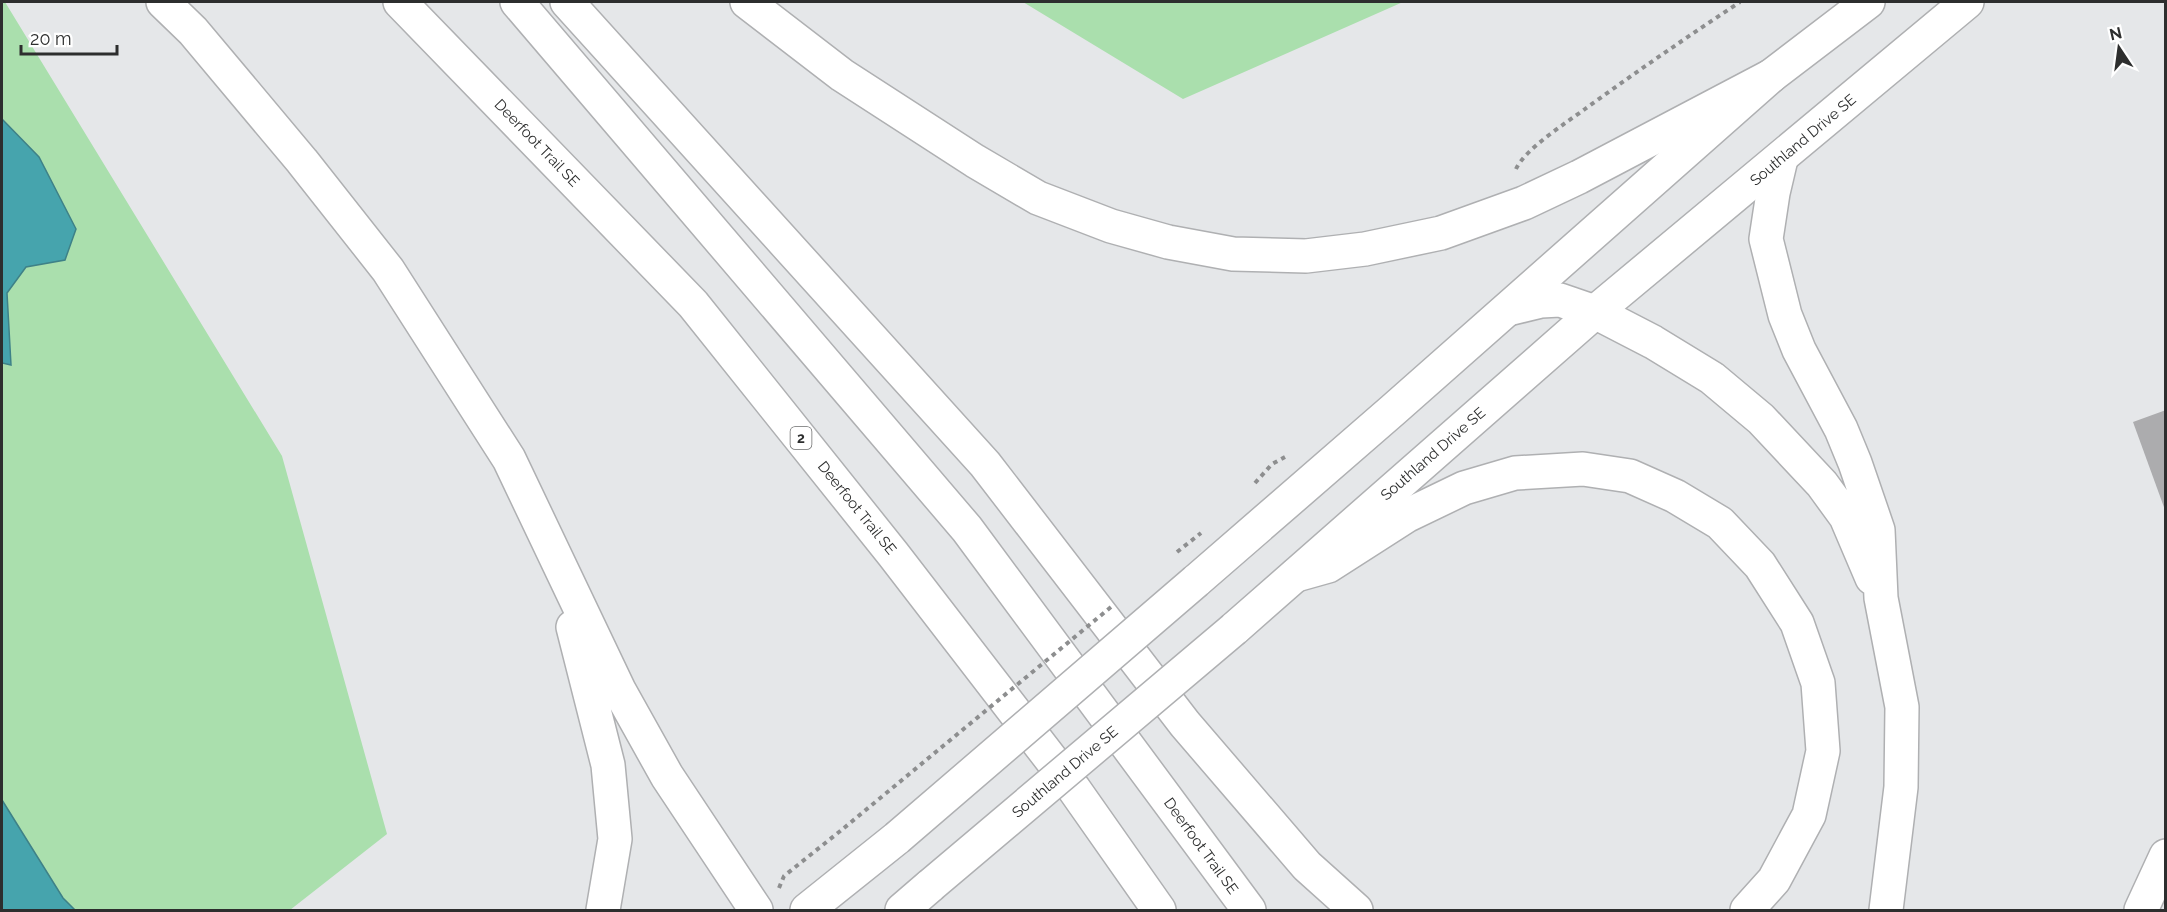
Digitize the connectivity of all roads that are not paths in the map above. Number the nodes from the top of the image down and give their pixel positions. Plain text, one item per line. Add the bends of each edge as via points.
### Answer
1 (163, 2) edge
2 (400, 2) edge
3 (517, 2) edge
4 (567, 2) edge
5 (747, 2) edge
6 (1868, 2) edge
7 (1967, 2) edge
8 (1771, 76) junction
9 (1781, 159) junction
10 (1508, 309) junction
11 (1595, 312) junction
12 (555, 556) junction
13 (1296, 575) junction
14 (1881, 598) junction
15 (2166, 856) edge
16 (603, 910) edge
17 (756, 910) edge
18 (807, 910) edge
19 (902, 910) edge
20 (1159, 910) edge
21 (1249, 910) edge
22 (1356, 910) edge
23 (1747, 910) edge
24 (1886, 910) edge
25 (2141, 910) edge

1 - 12 main road via 193,31 388,270 509,459
2 - 20 main road, Deerfoot Trail SE / 2 via 693,304 908,573 1074,789
3 - 21 main road, Deerfoot Trail SE via 967,529
4 - 22 main road via 985,464 1185,724 1307,866
5 - 8 main road via 842,75 1038,198 1111,226 1233,254 1306,256 1365,249 1441,233 1570,182
6 - 8 main road
7 - 9 main road, Southland Drive SE
8 - 10 main road
9 - 11 main road, Southland Drive SE
9 - 14 main road via 1766,239 1785,315 1841,429 1878,530
10 - 11 main road via 1560,300
10 - 18 main road, bridge via 897,838
11 - 13 main road, Southland Drive SE
11 - 14 main road via 1712,378 1761,419 1822,484 1846,517
12 - 16 main road via 608,765 615,839
12 - 17 main road via 619,690 667,776
13 - 19 main road, Southland Drive SE, bridge
13 - 23 main road via 1328,566 1406,516 1464,488 1515,473 1583,469 1630,476 1675,496 1720,523 1760,565 1797,623 1818,683 1823,751 1809,815 1774,880
14 - 24 main road via 1902,707 1901,787
15 - 25 main road

